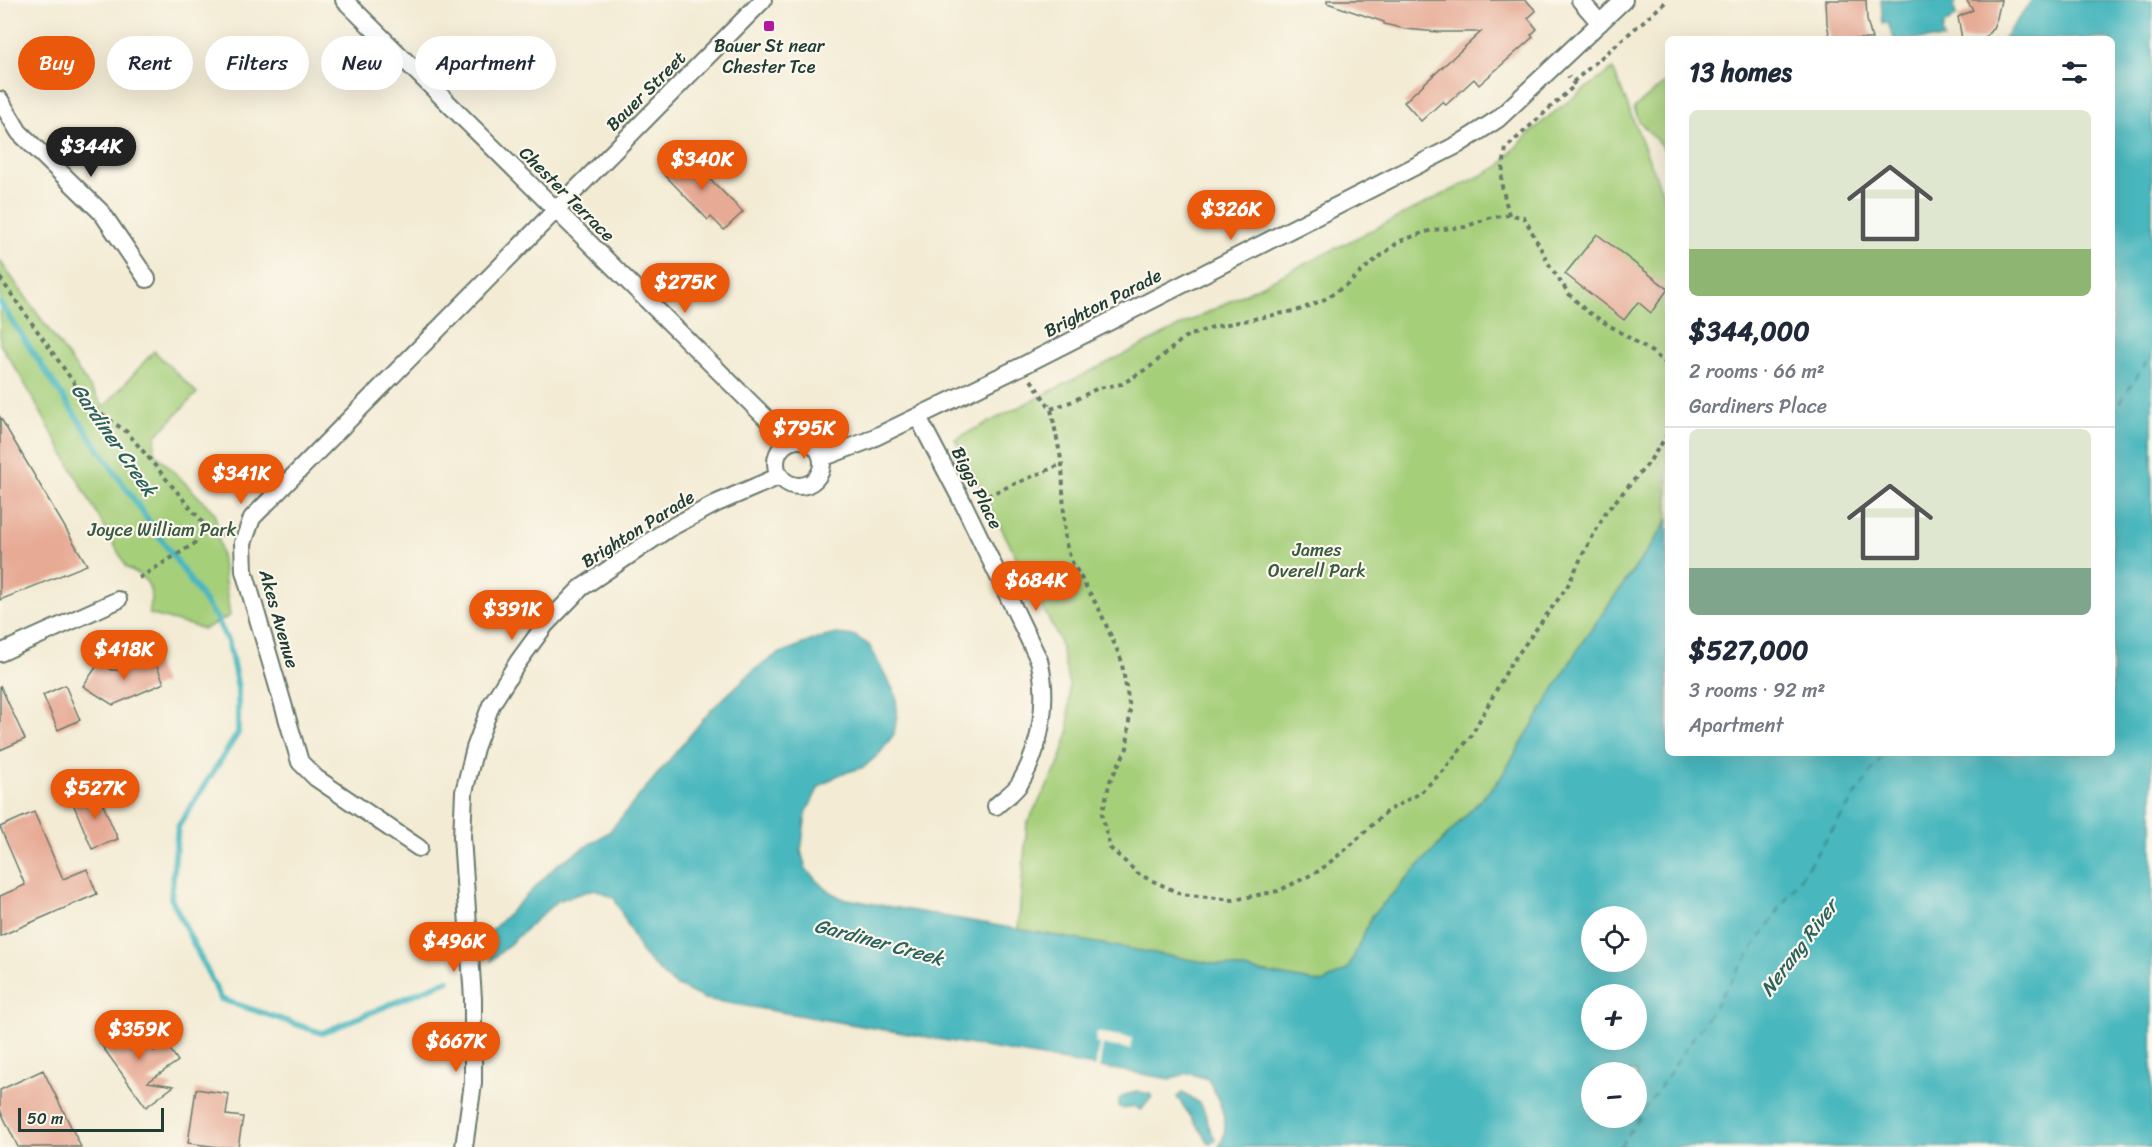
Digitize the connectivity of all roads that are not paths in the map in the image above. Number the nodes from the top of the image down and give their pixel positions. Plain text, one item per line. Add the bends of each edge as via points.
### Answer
1 (345, 0) edge
2 (763, 0) edge
3 (1580, 0) edge
4 (1624, 0) edge
5 (1600, 22) junction
6 (0, 100) edge
7 (555, 210) junction
8 (147, 279) dead end
9 (918, 417) junction
10 (786, 443) junction
11 (822, 458) junction
12 (780, 476) junction
13 (118, 600) dead end
14 (0, 652) edge
15 (996, 806) dead end
16 (418, 848) dead end
17 (465, 1147) edge

1 - 7 street, Chester Terrace
2 - 7 street, Bauer Street
3 - 5 street
4 - 5 street, Brighton Parade
5 - 9 street, Brighton Parade via 1498,119 1459,144
6 - 8 street via 19,132 102,213
7 - 10 street, Chester Terrace via 766,418
7 - 16 street, Akes Avenue via 252,518 243,543 244,572 300,762 316,778
9 - 11 street, Brighton Parade
9 - 15 street, Biggs Place via 1039,660 1044,681 1035,753 1019,785
10 - 11 street via 806,441 816,447
10 - 12 street via 776,458
11 - 12 street via 819,473 808,484 793,485
12 - 17 street, Brighton Parade via 668,529 589,582 545,625 491,705 464,792 462,837 473,999 473,1083
13 - 14 street

